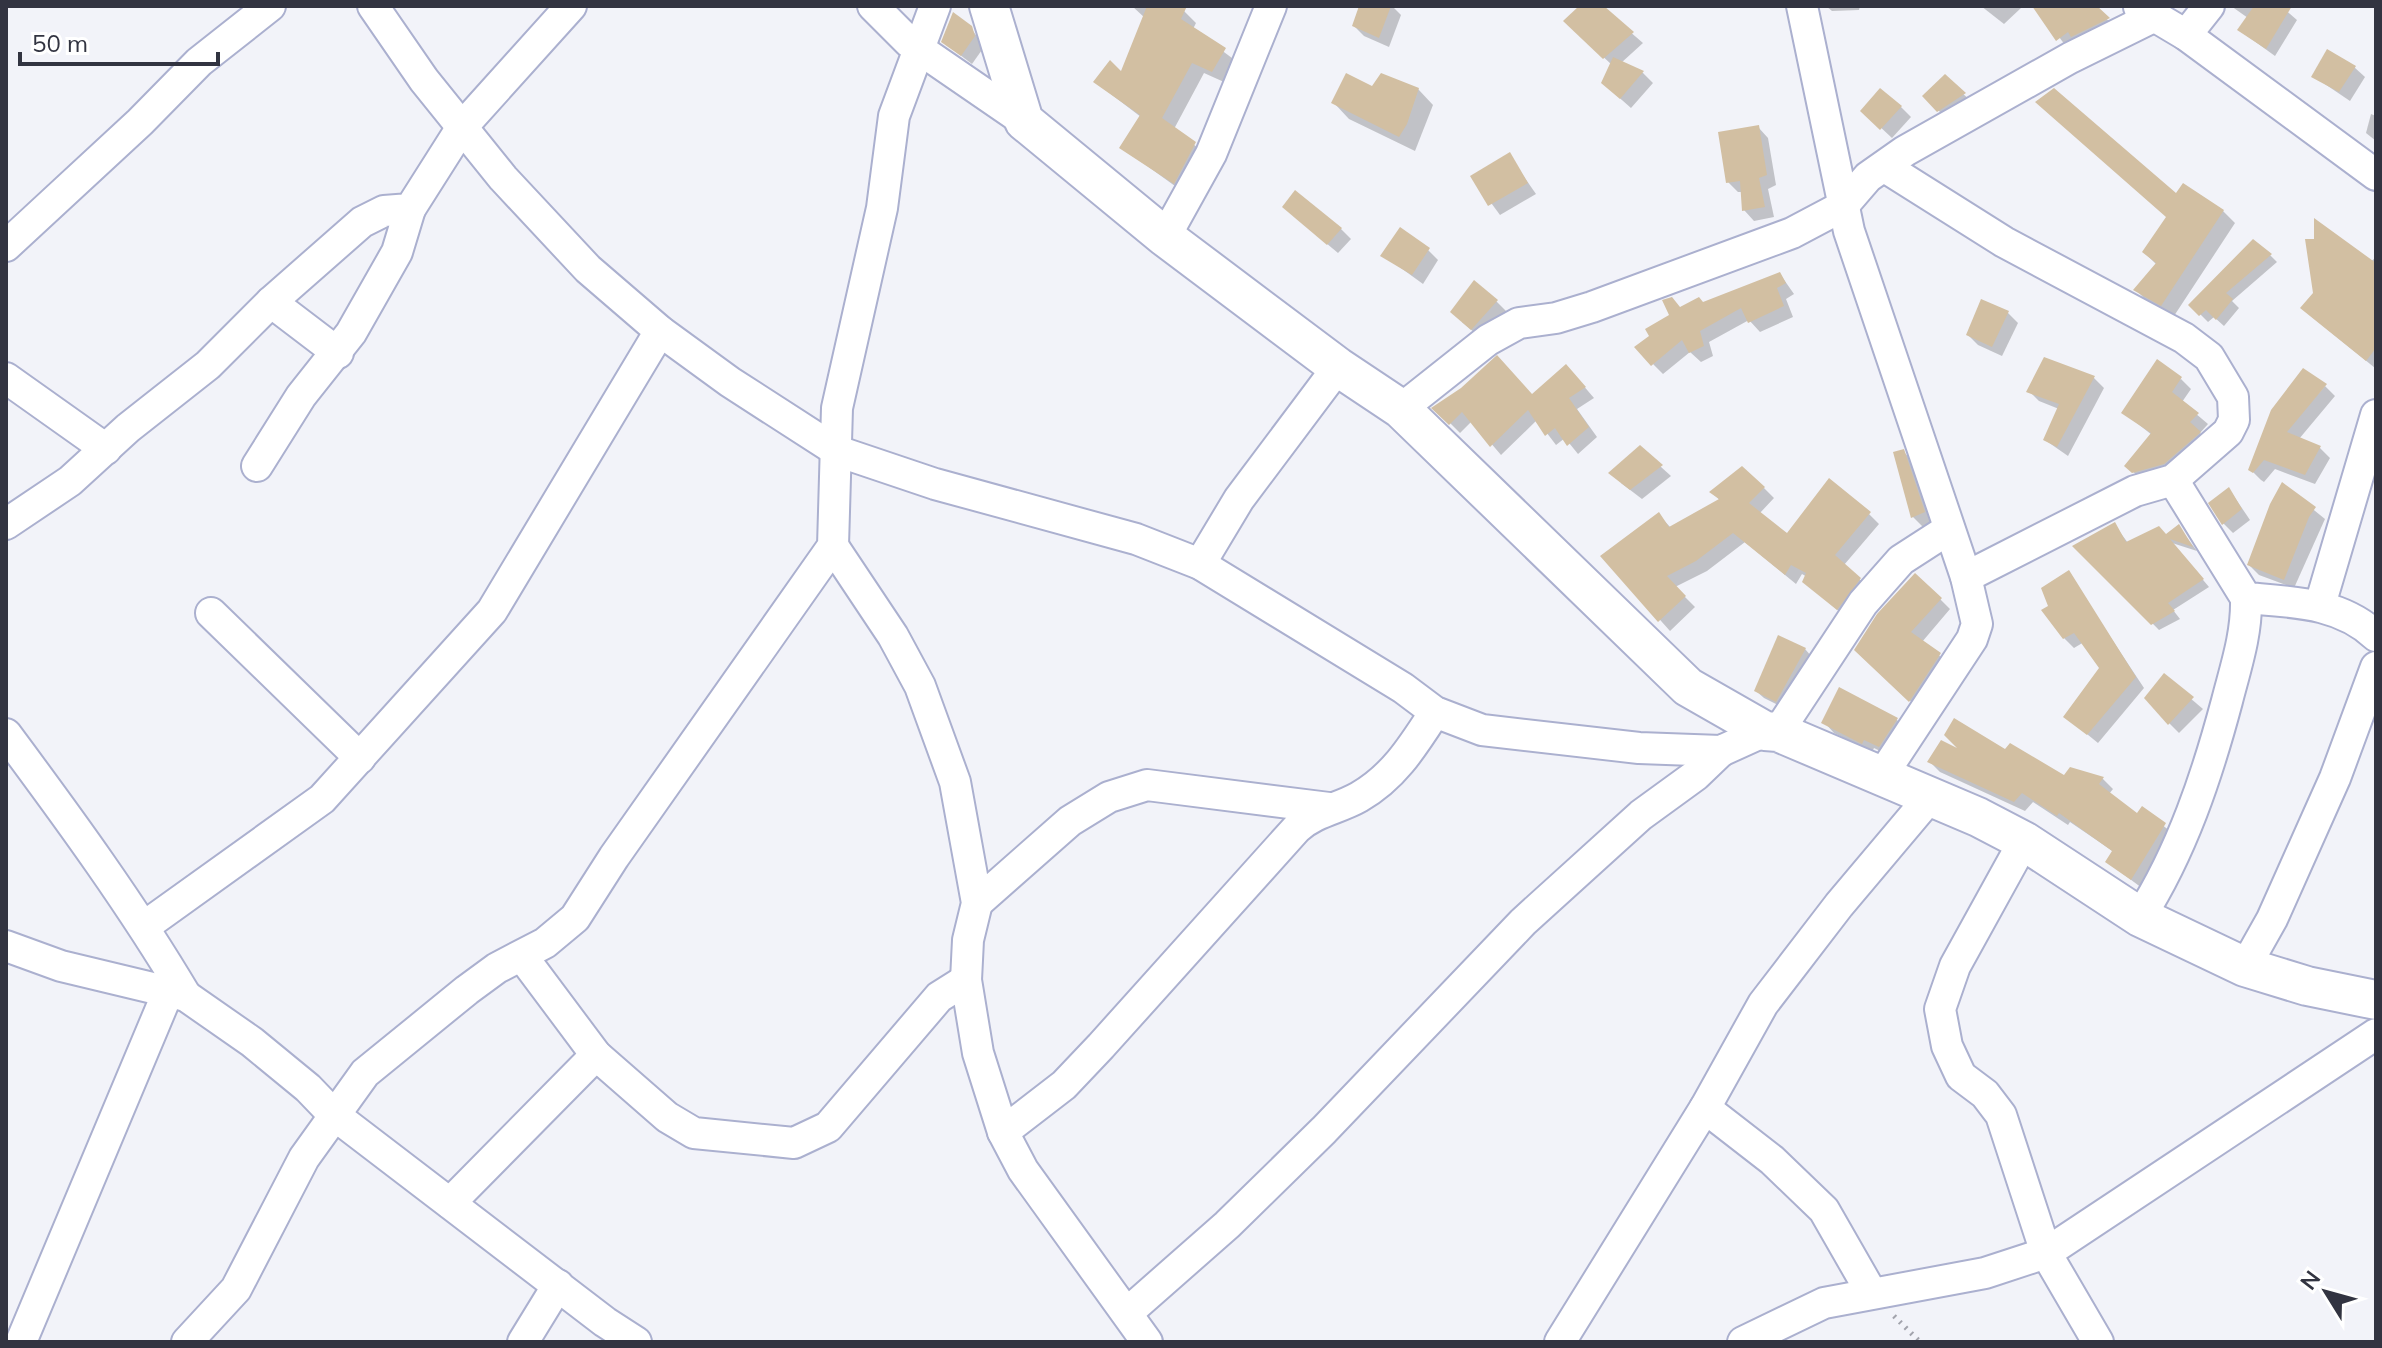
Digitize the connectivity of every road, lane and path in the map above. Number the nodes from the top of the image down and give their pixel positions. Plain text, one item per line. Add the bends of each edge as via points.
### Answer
1 (270, 6) edge
2 (373, 6) edge
3 (571, 6) edge
4 (873, 6) edge
5 (935, 6) edge
6 (989, 6) edge
7 (1271, 6) edge
8 (1802, 6) edge
9 (2209, 6) edge
10 (2145, 12) edge
11 (2186, 35) junction
12 (921, 49) junction
13 (1024, 121) junction
14 (462, 127) junction
15 (1885, 167) junction
16 (2376, 175) edge
17 (1843, 206) junction
18 (410, 209) junction
19 (17, 214) edge
20 (1165, 237) junction
21 (6, 246) edge
22 (271, 302) junction
23 (660, 331) junction
24 (338, 353) junction
25 (1338, 367) junction
26 (6, 378) edge
27 (1401, 409) junction
28 (2376, 415) edge
29 (106, 449) junction
30 (837, 451) junction
31 (257, 466) dead end
32 (2173, 480) junction
33 (6, 524) edge
34 (1949, 529) junction
35 (833, 546) junction
36 (1200, 564) junction
37 (1966, 577) junction
38 (2246, 598) junction
39 (2320, 605) junction
40 (211, 613) dead end
41 (2376, 636) edge
42 (2376, 667) edge
43 (1435, 712) junction
44 (1772, 732) junction
45 (6, 734) edge
46 (1721, 751) junction
47 (360, 758) junction
48 (1883, 774) junction
49 (1930, 797) junction
50 (1329, 808) junction
51 (2024, 841) junction
52 (977, 903) junction
53 (2140, 917) junction
54 (145, 926) junction
55 (6, 946) edge
56 (522, 956) junction
57 (2245, 967) junction
58 (966, 980) junction
59 (177, 994) junction
60 (2376, 1000) edge
61 (2376, 1034) edge
62 (596, 1055) junction
63 (1705, 1108) junction
64 (333, 1114) junction
65 (1003, 1132) junction
66 (450, 1203) junction
67 (2046, 1253) junction
68 (558, 1285) junction
69 (1871, 1292) junction
70 (1127, 1313) junction
71 (21, 1342) edge
72 (187, 1342) edge
73 (523, 1342) edge
74 (636, 1342) edge
75 (1147, 1342) edge
76 (1560, 1342) edge
77 (1743, 1342) edge
78 (2098, 1342) edge

1 - 19 street via 199,62 140,122
2 - 14 street
3 - 14 street
4 - 12 street
5 - 12 street
6 - 13 street
7 - 20 street via 1211,154
8 - 17 street
9 - 11 street
10 - 11 street
10 - 15 street
11 - 16 street
12 - 13 street
12 - 30 street via 894,116 882,208 837,408
13 - 20 street
14 - 18 street
14 - 23 street via 544,224
15 - 17 street via 1868,177
15 - 32 street via 2004,242 2184,338 2209,357 2233,397 2234,420 2228,432
17 - 27 street via 1792,233 1592,307 1519,323 1488,340
17 - 34 street
18 - 22 street via 384,211 362,222
18 - 24 street via 397,252
19 - 21 street
20 - 25 street
22 - 24 street
22 - 29 street via 208,365
23 - 30 street
23 - 47 street via 492,611
24 - 31 street via 301,396
25 - 27 street
25 - 36 street via 1239,499
26 - 29 street
27 - 44 street via 1688,687
28 - 39 street
29 - 33 street
30 - 35 street
30 - 36 street via 1136,539
32 - 37 street via 2135,491
32 - 38 street
34 - 37 street
34 - 44 street via 1901,560 1863,603
35 - 52 street via 920,686 955,782
35 - 56 street via 575,918
36 - 43 street
37 - 48 street via 1977,624 1972,639
38 - 39 street
38 - 53 street via 2242,648 2218,734 2179,845
39 - 41 street via 2364,624
40 - 47 street
42 - 57 street via 2335,778
43 - 46 street via 1482,730 1639,748
43 - 50 street via 1388,778 1356,799
44 - 46 street
44 - 48 street
45 - 54 street
46 - 70 street via 1572,875 1324,1130
47 - 54 street via 322,799
48 - 49 street
49 - 51 street
49 - 63 street via 1763,1004
50 - 52 street via 1147,785 1109,797 1070,821
50 - 65 street via 1297,828 1064,1085
51 - 53 street
51 - 67 street via 1955,966 1940,1009 1947,1046 1961,1076 2001,1115
52 - 58 street
53 - 57 street
54 - 59 street
55 - 59 street via 61,966
56 - 62 street
56 - 64 street via 467,990 409,1036 365,1073
57 - 60 street
58 - 62 street via 939,997 828,1127 794,1143 694,1133 667,1117
58 - 65 street via 978,1053
59 - 64 street via 252,1042
59 - 71 street
61 - 67 street
62 - 66 street
63 - 69 street via 1772,1160 1824,1210
63 - 76 street
64 - 66 street
64 - 72 street via 285,1191 236,1289
65 - 70 street via 1023,1170
66 - 68 street
67 - 69 street via 1985,1273 1902,1291
67 - 78 street
68 - 73 street
68 - 74 street
69 - 77 street via 1824,1303
70 - 75 street

